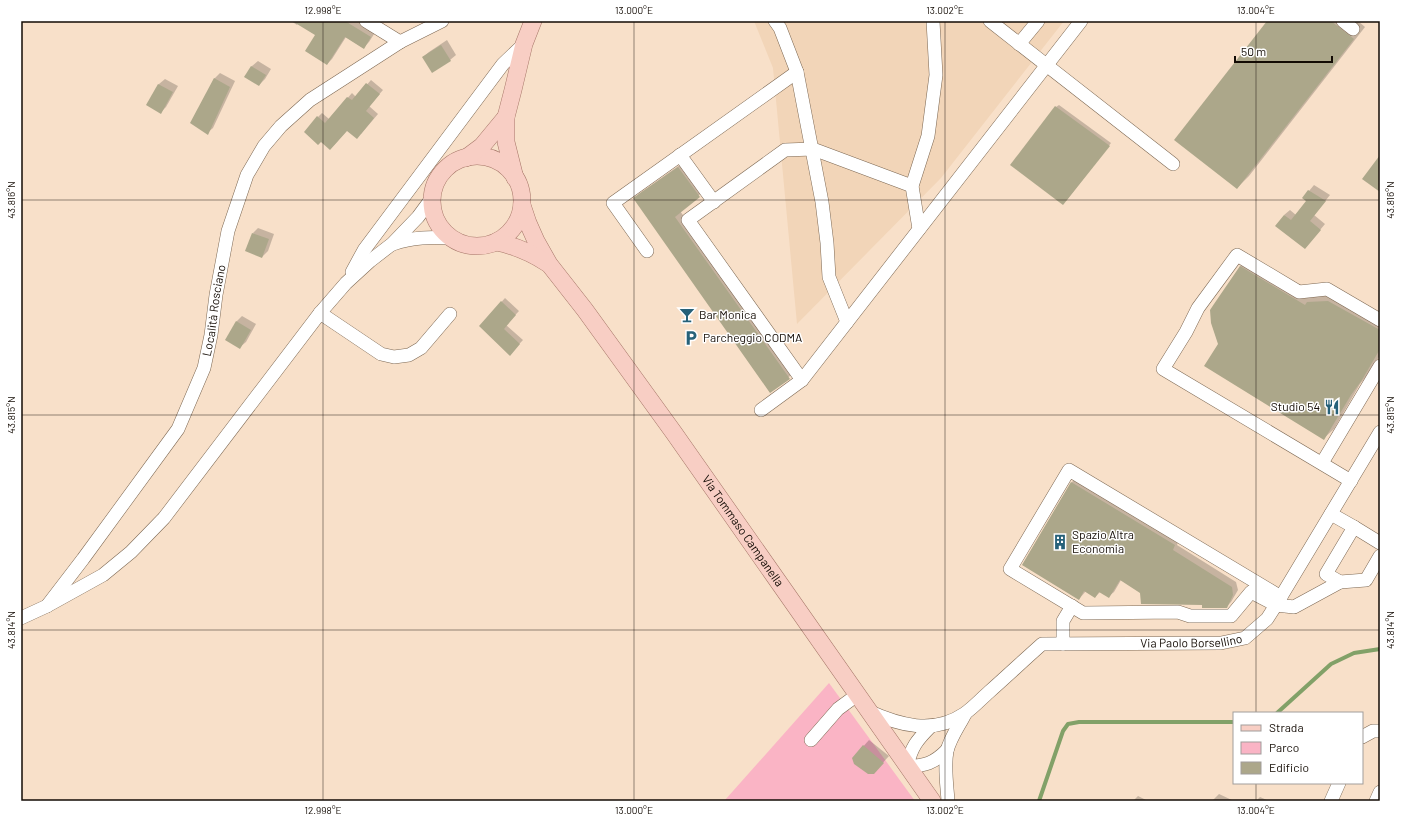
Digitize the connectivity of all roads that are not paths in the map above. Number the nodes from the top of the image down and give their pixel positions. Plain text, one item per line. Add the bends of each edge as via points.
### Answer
1 (366, 21) edge
2 (442, 21) edge
3 (520, 21) edge
4 (532, 21) edge
5 (775, 21) edge
6 (933, 21) edge
7 (990, 21) edge
8 (1038, 21) edge
9 (1081, 21) edge
10 (400, 42) junction
11 (524, 44) junction
12 (1019, 44) junction
13 (1047, 66) junction
14 (797, 72) junction
15 (506, 117) junction
16 (813, 149) junction
17 (680, 155) junction
18 (466, 158) junction
19 (1173, 164) dead end
20 (515, 178) junction
21 (912, 186) junction
22 (432, 198) junction
23 (714, 202) junction
24 (522, 205) junction
25 (919, 229) junction
26 (451, 238) junction
27 (496, 242) junction
28 (392, 244) junction
29 (647, 251) dead end
30 (549, 264) junction
31 (346, 283) junction
32 (320, 313) junction
33 (450, 314) dead end
34 (1380, 320) edge
35 (847, 322) junction
36 (1380, 366) edge
37 (802, 380) junction
38 (761, 410) dead end
39 (1380, 432) edge
40 (1322, 463) junction
41 (1351, 480) junction
42 (1331, 514) junction
43 (1354, 527) junction
44 (1380, 543) edge
45 (1380, 556) edge
46 (1340, 582) junction
47 (1279, 601) junction
48 (47, 606) junction
49 (1072, 606) junction
50 (21, 618) edge
51 (1063, 644) junction
52 (857, 695) junction
53 (868, 711) junction
54 (965, 714) junction
55 (932, 726) junction
56 (1380, 732) edge
57 (1363, 736) edge
58 (811, 740) dead end
59 (948, 750) junction
60 (907, 767) junction
61 (1339, 784) edge
62 (1380, 792) edge
63 (932, 801) edge
64 (948, 801) edge
65 (1331, 801) edge
66 (1376, 801) edge

1 - 10 street
2 - 10 street, Località Rosciano
3 - 11 main road
4 - 11 main road
5 - 14 street
6 - 21 street via 936,75 928,136
7 - 12 street
8 - 12 street
9 - 13 street
10 - 48 street, Località Rosciano via 310,100 264,146 247,175 228,231 204,368 178,429
11 - 15 main road
11 - 31 street via 503,64 364,250
12 - 13 street
13 - 19 street
13 - 25 street
14 - 16 street
14 - 17 street
15 - 18 main road via 482,146
15 - 20 main road via 506,142
16 - 21 street
16 - 23 street via 785,150
16 - 35 street via 822,202 829,277
17 - 23 street
17 - 29 street via 613,203
18 - 20 main road via 494,160
18 - 22 main road via 443,172
20 - 24 main road
21 - 25 street
22 - 26 main road via 436,221
22 - 28 street, Località Rosciano
23 - 37 street via 688,220
24 - 27 main road via 516,223
24 - 30 main road, Via Tommaso Campanella via 536,241
25 - 35 street
26 - 27 main road via 460,243 478,246
26 - 28 street, Località Rosciano via 425,238
27 - 30 main road, Via Tommaso Campanella via 527,251
28 - 31 street, Località Rosciano
30 - 52 main road, Via Tommaso Campanella via 681,444
31 - 32 street, Località Rosciano
32 - 33 street via 381,354 394,358 409,355 421,348
32 - 48 street, Località Rosciano via 164,518 131,552 103,575
34 - 40 street via 1327,289 1299,292 1237,255 1198,308 1164,369
35 - 37 street
36 - 40 street
37 - 38 street
39 - 41 street, Via Paolo Borsellino
40 - 41 street
41 - 42 street, Via Paolo Borsellino
42 - 43 street
42 - 47 street, Via Paolo Borsellino
43 - 44 street
43 - 46 street via 1326,574
45 - 46 street via 1366,580
46 - 47 street via 1294,607
47 - 49 street via 1251,592 1231,616 1190,616 1178,612 1083,613
47 - 49 street via 1069,470 1010,569
47 - 51 street, Via Paolo Borsellino via 1268,619 1245,638 1221,643
48 - 50 street, Località Rosciano
49 - 51 street via 1062,621
51 - 54 street, Via Paolo Borsellino via 1042,644
52 - 53 main road, Via Tommaso Campanella
52 - 58 street via 838,709
53 - 55 street, Via Paolo Borsellino via 890,721
53 - 60 main road, Via Tommaso Campanella
54 - 55 street, Via Paolo Borsellino
54 - 59 street, Via Paolo Borsellino
55 - 60 street, Via Paolo Borsellino via 918,738 910,752
56 - 57 street via 1373,731
59 - 60 street via 936,760 922,766
59 - 64 street, Via Paolo Borsellino
60 - 63 main road, Via Tommaso Campanella
61 - 65 street
62 - 66 street

